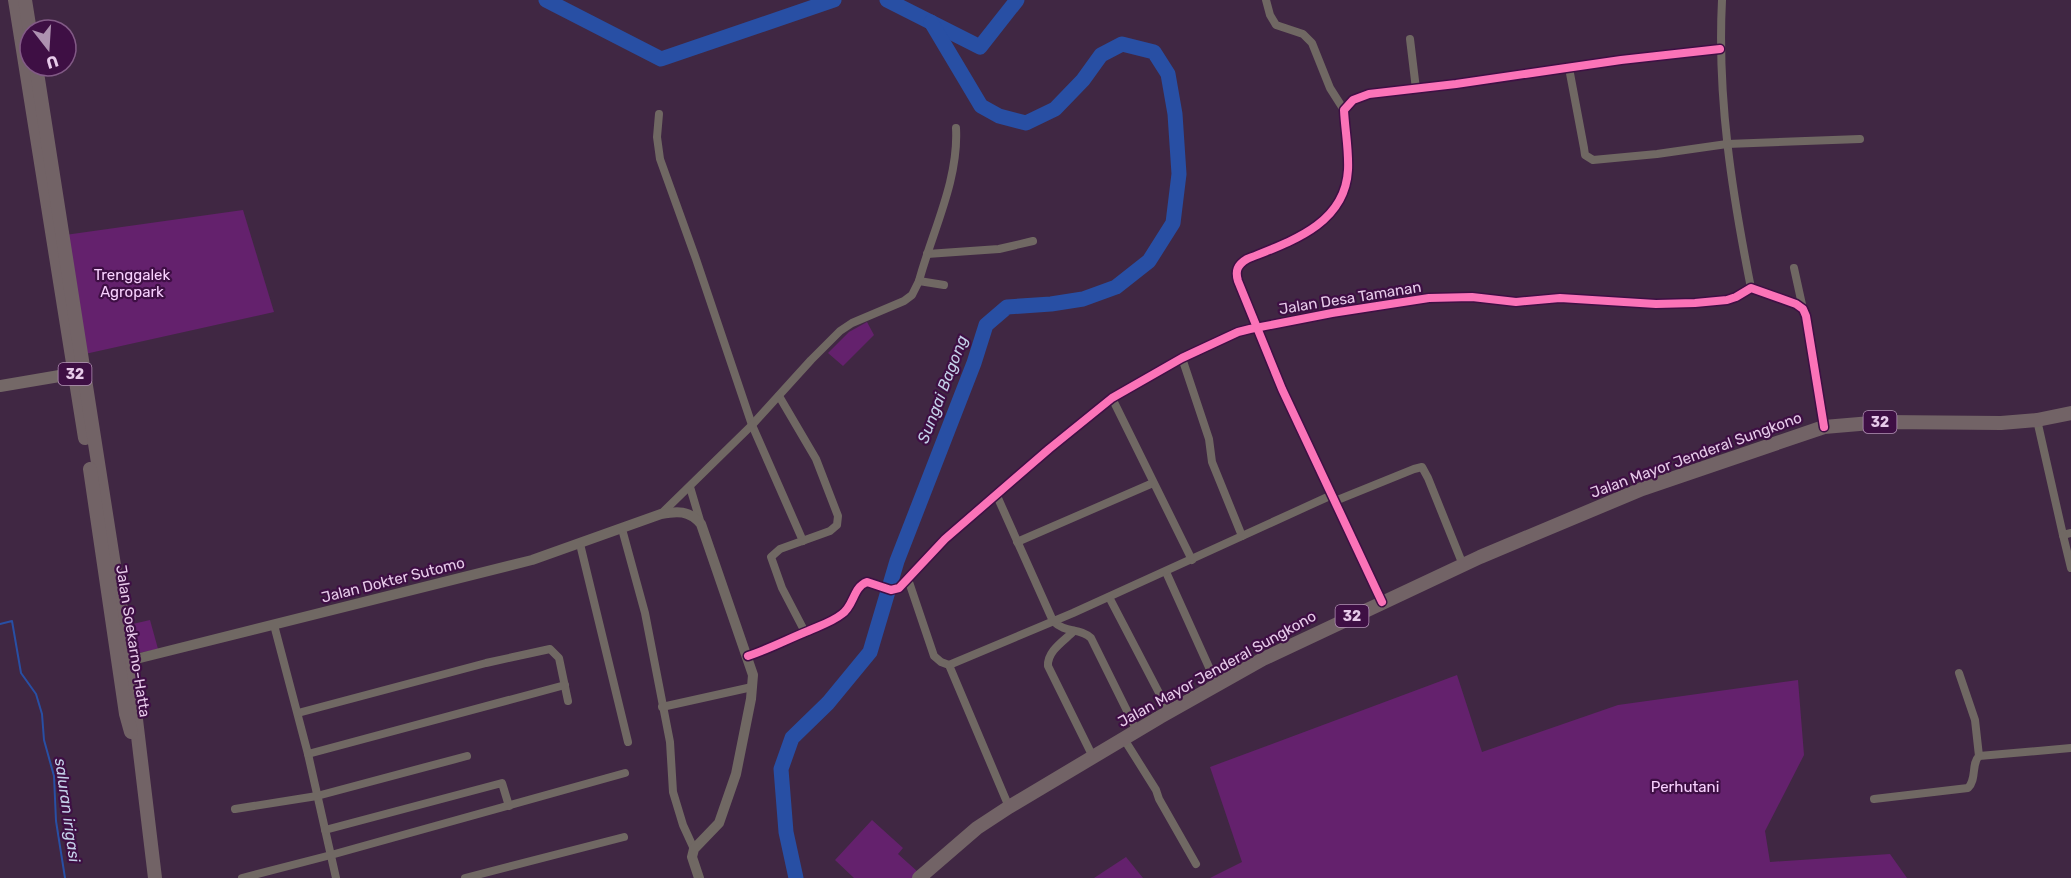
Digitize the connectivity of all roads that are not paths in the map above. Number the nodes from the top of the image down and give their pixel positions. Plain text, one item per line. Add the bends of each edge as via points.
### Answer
1 (15, 0) edge
2 (25, 0) edge
3 (1266, 0) edge
4 (1722, 0) edge
5 (28, 18) edge
6 (1410, 39) dead end
7 (1720, 49) junction
8 (1569, 68) junction
9 (38, 78) edge
10 (1416, 89) junction
11 (1344, 110) junction
12 (659, 114) dead end
13 (956, 128) dead end
14 (1860, 139) dead end
15 (1727, 144) junction
16 (1033, 241) dead end
17 (927, 254) junction
18 (1794, 268) dead end
19 (919, 281) junction
20 (944, 285) dead end
21 (1751, 288) junction
22 (1803, 309) junction
23 (1257, 329) junction
24 (1182, 358) junction
25 (79, 372) junction
26 (0, 386) edge
27 (779, 396) junction
28 (1112, 398) junction
29 (2071, 413) edge
30 (2037, 420) junction
31 (752, 425) junction
32 (1824, 427) junction
33 (1153, 483) junction
34 (690, 487) junction
35 (998, 495) junction
36 (1334, 498) junction
37 (661, 514) junction
38 (701, 524) junction
39 (622, 529) junction
40 (2067, 534) edge
41 (1242, 536) junction
42 (803, 541) junction
43 (1017, 542) junction
44 (580, 544) junction
45 (1192, 560) junction
46 (1463, 565) junction
47 (2071, 568) edge
48 (1166, 572) junction
49 (908, 579) junction
50 (1109, 597) junction
51 (1382, 602) junction
52 (1053, 621) junction
53 (274, 625) junction
54 (1074, 631) junction
55 (805, 632) junction
56 (748, 656) junction
57 (124, 662) junction
58 (949, 665) junction
59 (1959, 673) dead end
60 (565, 685) junction
61 (1217, 685) junction
62 (752, 687) junction
63 (568, 701) dead end
64 (662, 707) junction
65 (1169, 712) junction
66 (298, 713) junction
67 (1137, 731) junction
68 (1124, 739) junction
69 (628, 742) dead end
70 (2071, 748) edge
71 (308, 754) junction
72 (467, 756) dead end
73 (1979, 756) junction
74 (1093, 757) junction
75 (625, 773) dead end
76 (317, 796) junction
77 (1874, 799) dead end
78 (508, 806) junction
79 (1009, 807) junction
80 (235, 809) dead end
81 (325, 830) junction
82 (624, 837) dead end
83 (694, 849) junction
84 (331, 855) junction
85 (1196, 864) dead end
86 (155, 878) edge
87 (242, 878) edge
88 (336, 878) edge
89 (465, 878) edge
90 (699, 878) edge
91 (918, 878) edge

1 - 25 highway, Jalan Soekarno-Hatta / 32
2 - 5 highway
3 - 11 street via 1276,25 1303,34 1312,43 1330,88
4 - 7 street
6 - 10 street
7 - 8 street
7 - 15 street
8 - 10 street
8 - 15 street via 1589,159
9 - 25 highway, Jalan Soekarno-Hatta / 32
10 - 11 street via 1360,97
11 - 23 street via 1347,177 1331,212 1314,229 1247,259 1237,269
12 - 31 street via 660,159
13 - 17 street via 953,170
14 - 15 street
15 - 21 street
16 - 17 street via 999,249
17 - 19 street
18 - 22 street
19 - 20 street
19 - 27 street via 904,301 840,331
21 - 22 street
21 - 23 street, Jalan Desa Tamanan via 1736,297 1713,302 1429,298
22 - 32 street
23 - 24 street, Jalan Desa Tamanan via 1238,332
23 - 36 street
24 - 28 street, Jalan Desa Tamanan
24 - 41 street via 1209,439 1212,462
25 - 26 main road
25 - 57 highway, Jalan Soekarno-Hatta / 32
27 - 31 street
27 - 42 street via 816,459 838,516 834,528
28 - 33 street
28 - 35 street, Jalan Desa Tamanan
29 - 30 highway, 32
30 - 32 highway, 32 via 1883,422
30 - 40 street
31 - 34 street
31 - 42 street
32 - 46 highway, Jalan Mayor Jenderal Sungkono / 32 via 1642,489
33 - 43 street
33 - 45 street
34 - 37 street
34 - 38 street
35 - 43 street
35 - 49 street, Jalan Desa Tamanan via 945,540
36 - 41 street
36 - 46 street via 1422,467
36 - 51 street
37 - 38 street via 687,513
37 - 39 street, Jalan Dokter Sutomo
38 - 56 street
39 - 44 street, Jalan Dokter Sutomo
39 - 64 street via 645,613
40 - 47 street
41 - 45 street
42 - 55 street via 776,551 771,560
43 - 52 street
44 - 53 street, Jalan Dokter Sutomo via 532,560
44 - 69 street
45 - 48 street
46 - 51 highway, Jalan Mayor Jenderal Sungkono / 32
48 - 50 street
48 - 61 street
49 - 55 street, Jalan Desa Tamanan via 891,590 867,582 858,588 844,614
49 - 58 street via 934,656
50 - 52 street
50 - 65 street
51 - 61 highway, Jalan Mayor Jenderal Sungkono / 32
52 - 54 street via 1059,628
52 - 58 street
53 - 57 street, Jalan Dokter Sutomo
53 - 66 street
54 - 67 street via 1091,638
54 - 74 street via 1051,654 1048,666
55 - 56 street, Jalan Desa Tamanan
56 - 62 street
57 - 86 highway, Jalan Soekarno-Hatta / 32
58 - 79 street
59 - 73 street via 1975,720
60 - 63 street
60 - 66 street via 556,654 550,649
60 - 71 street
61 - 65 highway, Jalan Mayor Jenderal Sungkono / 32
62 - 64 street
62 - 83 street via 736,774 719,823
64 - 83 street via 670,742 673,792
65 - 67 highway, Jalan Mayor Jenderal Sungkono / 32
66 - 71 street
67 - 68 highway, Jalan Mayor Jenderal Sungkono / 32
68 - 74 highway, Jalan Mayor Jenderal Sungkono / 32
68 - 85 street
70 - 73 street
71 - 76 street
72 - 76 street
73 - 77 street via 1968,788
74 - 79 highway, Jalan Mayor Jenderal Sungkono / 32
75 - 78 street
76 - 80 street
76 - 81 street
78 - 81 street via 502,783
78 - 84 street
79 - 91 highway, Jalan Mayor Jenderal Sungkono / 32
81 - 84 street
82 - 89 street
83 - 90 street via 692,856
84 - 87 street
84 - 88 street

